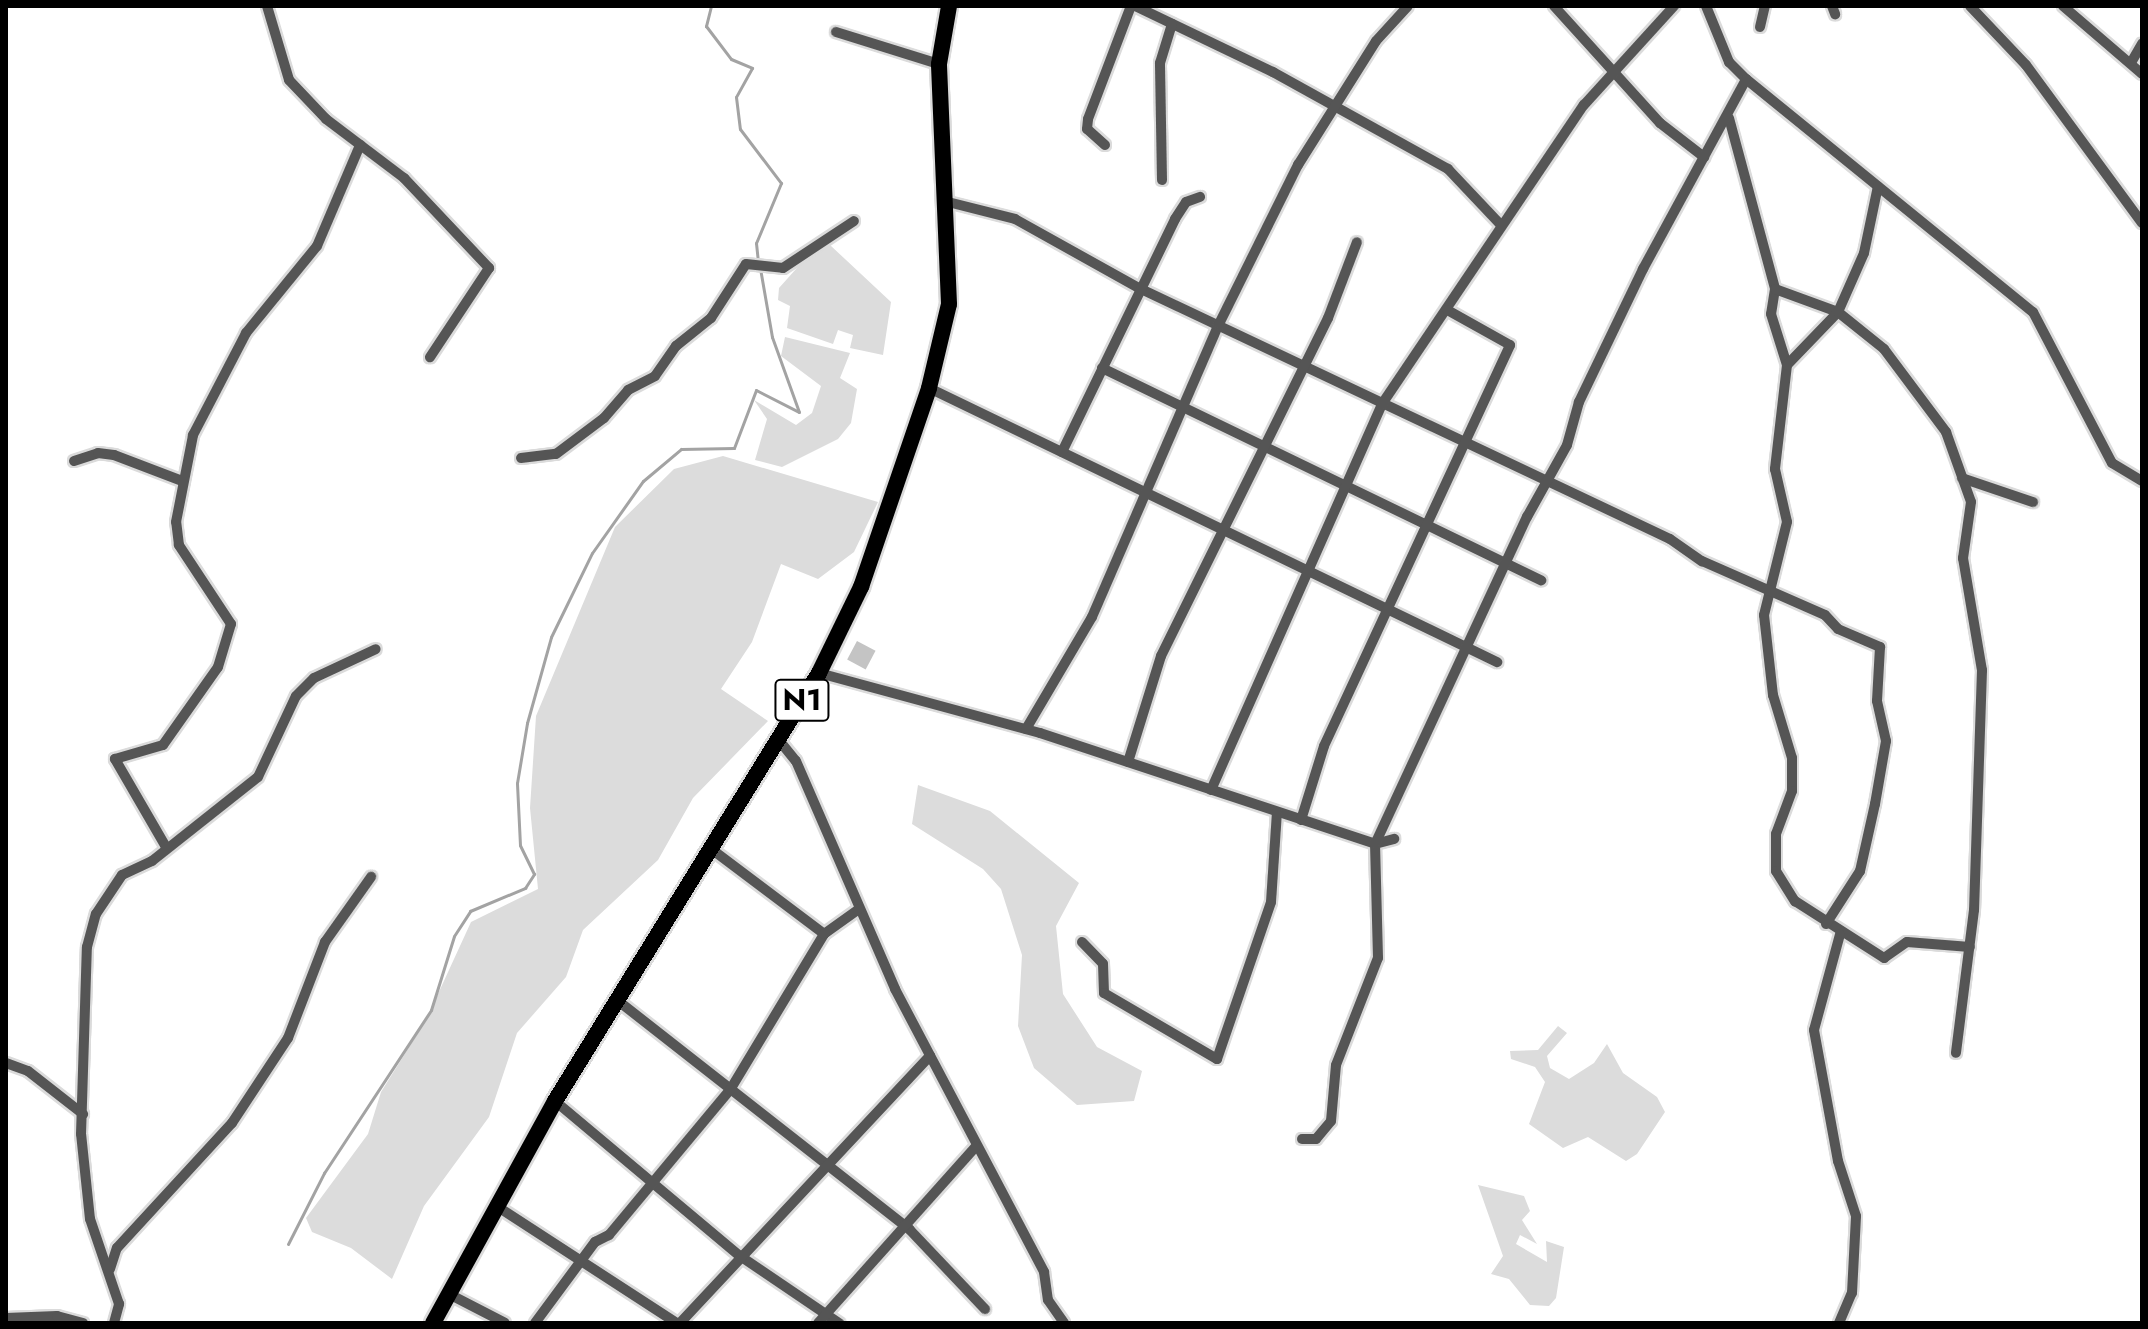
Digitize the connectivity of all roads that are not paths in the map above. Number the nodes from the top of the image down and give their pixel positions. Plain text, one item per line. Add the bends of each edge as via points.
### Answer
1 (267, 6) edge
2 (949, 6) edge
3 (1133, 6) edge
4 (1408, 6) edge
5 (1554, 6) edge
6 (1674, 6) edge
7 (1706, 6) edge
8 (1765, 6) edge
9 (1970, 6) edge
10 (2063, 6) edge
11 (1172, 24) junction
12 (1760, 27) dead end
13 (836, 32) dead end
14 (2142, 44) edge
15 (2132, 61) junction
16 (939, 64) junction
17 (1613, 68) junction
18 (2142, 74) edge
19 (1746, 79) junction
20 (1333, 104) junction
21 (1729, 118) junction
22 (360, 145) junction
23 (1105, 145) dead end
24 (1704, 157) junction
25 (1162, 180) dead end
26 (1878, 186) junction
27 (1200, 197) dead end
28 (948, 202) junction
29 (854, 221) dead end
30 (2142, 223) edge
31 (1501, 225) junction
32 (1357, 242) dead end
33 (1141, 289) junction
34 (1775, 289) junction
35 (1447, 310) junction
36 (1838, 312) junction
37 (1219, 324) junction
38 (430, 357) dead end
39 (1787, 365) junction
40 (1304, 367) junction
41 (1102, 368) junction
42 (929, 388) junction
43 (1382, 404) junction
44 (1182, 407) junction
45 (1464, 446) junction
46 (1264, 449) junction
47 (1062, 452) junction
48 (521, 458) dead end
49 (74, 461) dead end
50 (1962, 478) junction
51 (182, 481) junction
52 (2142, 481) edge
53 (1545, 484) junction
54 (1345, 487) junction
55 (1143, 492) junction
56 (2033, 502) dead end
57 (1427, 524) junction
58 (1219, 530) junction
59 (1507, 561) junction
60 (1308, 570) junction
61 (1541, 580) dead end
62 (1767, 587) junction
63 (1387, 607) junction
64 (1468, 647) junction
65 (376, 649) dead end
66 (1497, 662) dead end
67 (819, 673) junction
68 (1026, 729) junction
69 (778, 739) junction
70 (1128, 762) junction
71 (1211, 790) junction
72 (1277, 812) junction
73 (1301, 820) junction
74 (1394, 839) dead end
75 (1375, 844) junction
76 (166, 847) junction
77 (710, 848) junction
78 (371, 877) dead end
79 (859, 909) junction
80 (1826, 924) junction
81 (824, 934) junction
82 (1840, 934) junction
83 (1082, 942) dead end
84 (1970, 947) junction
85 (617, 1000) junction
86 (1956, 1053) dead end
87 (930, 1056) junction
88 (6, 1063) edge
89 (730, 1090) junction
90 (555, 1101) junction
91 (83, 1114) junction
92 (1302, 1139) dead end
93 (976, 1146) junction
94 (829, 1167) junction
95 (652, 1182) junction
96 (495, 1205) junction
97 (906, 1227) junction
98 (740, 1256) junction
99 (583, 1262) junction
100 (110, 1269) junction
101 (445, 1292) junction
102 (985, 1309) dead end
103 (826, 1314) junction
104 (6, 1318) edge
105 (83, 1323) edge
106 (114, 1323) edge
107 (433, 1323) edge
108 (505, 1323) edge
109 (535, 1323) edge
110 (678, 1323) edge
111 (818, 1323) edge
112 (839, 1323) edge
113 (1064, 1323) edge
114 (1839, 1323) edge

1 - 22 street via 289,80
2 - 16 highway, N1
3 - 11 street
3 - 23 street via 1088,119 1087,129
4 - 20 street
5 - 17 street
6 - 17 street
7 - 19 street via 1729,62
8 - 12 street
9 - 30 street via 2026,65
10 - 15 street
11 - 20 street
11 - 25 street via 1160,63
13 - 16 street
14 - 15 street
15 - 18 street
16 - 28 highway, N1
17 - 24 street via 1660,123
17 - 31 street
19 - 21 street
19 - 26 street
20 - 31 street via 1448,169
20 - 37 street
21 - 24 street
21 - 34 street
22 - 38 street via 404,178 489,268
22 - 51 street via 317,246 283,281 211,390
24 - 53 street via 1643,269
26 - 36 street via 1864,253
26 - 52 street via 2033,312 2112,463
27 - 33 street via 1182,208
28 - 33 street via 1015,219
28 - 42 highway, N1 via 949,304
29 - 48 street via 783,268 769,270 749,263 706,324 685,337 647,382 628,390 604,418 556,454
31 - 35 street
32 - 40 street
33 - 37 street
33 - 41 street
34 - 36 street
34 - 39 street via 1771,314
35 - 43 street
35 - 45 street via 1510,345
36 - 39 street
36 - 50 street via 1884,349 1946,432
37 - 40 street
37 - 44 street
39 - 62 street via 1775,469 1787,522
40 - 43 street
40 - 46 street
41 - 44 street
41 - 47 street
42 - 47 street
42 - 67 highway, N1 via 861,587
43 - 45 street
43 - 54 street
44 - 46 street
44 - 55 street
45 - 53 street
45 - 57 street
46 - 54 street
46 - 58 street
47 - 55 street
49 - 51 street via 114,455
50 - 56 street
50 - 84 street via 1971,502 1963,558 1982,670
51 - 76 street via 179,545 231,624 218,667 163,745 115,759
53 - 59 street
53 - 62 street
54 - 57 street
54 - 60 street
55 - 58 street
55 - 68 street via 1092,617
57 - 59 street
57 - 63 street
58 - 60 street
58 - 70 street via 1161,656
59 - 61 street
59 - 64 street
60 - 63 street
60 - 71 street
62 - 80 street via 1773,695 1792,769 1792,791 1776,834 1776,871 1795,901
62 - 80 street via 1880,647 1877,701 1886,741 1875,804 1860,871
63 - 64 street
63 - 73 street via 1324,746
64 - 66 street
64 - 75 street
65 - 76 street via 314,678 296,696 258,777
67 - 68 street
67 - 69 highway, N1
68 - 70 street
69 - 77 highway, N1
69 - 79 street via 796,761
70 - 71 street
71 - 72 street
72 - 73 street
72 - 83 street via 1271,902 1217,1059 1104,993 1103,964
73 - 75 street
74 - 75 street
75 - 92 street via 1378,958 1336,1065 1331,1121 1316,1139
76 - 91 street via 122,875 96,914 87,947
77 - 81 street
77 - 85 highway, N1
78 - 100 street via 325,942 288,1038 232,1123 117,1248
79 - 81 street
79 - 87 street
80 - 82 street
81 - 89 street
82 - 84 street via 1884,958 1907,942
82 - 114 street via 1814,1030 1838,1161 1856,1216 1852,1293
84 - 86 street
85 - 89 street
85 - 90 highway, N1
87 - 93 street
87 - 94 street
88 - 91 street via 28,1071
89 - 94 street
89 - 95 street
90 - 95 street
90 - 96 highway, N1
91 - 100 street via 90,1219
93 - 97 street
93 - 113 street via 1044,1272 1048,1300
94 - 97 street
94 - 98 street
95 - 98 street
95 - 99 street
96 - 99 street
96 - 101 highway, N1
97 - 102 street
97 - 103 street via 885,1243
98 - 103 street
98 - 110 street
99 - 109 street
99 - 110 street
100 - 106 street via 119,1304
101 - 107 highway, N1
101 - 108 street
103 - 111 street
103 - 112 street
104 - 105 street via 57,1316

